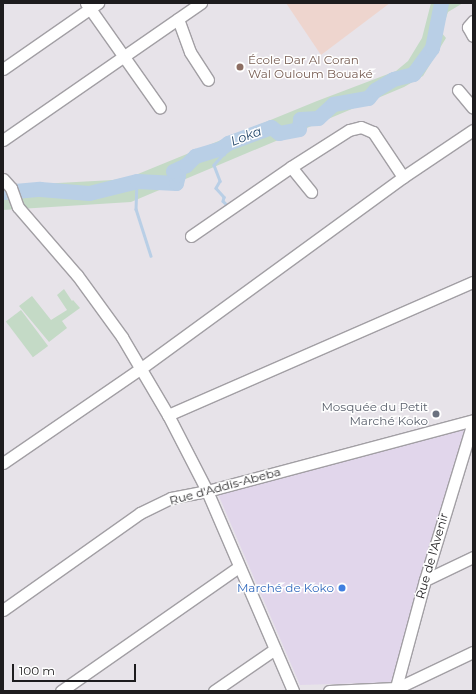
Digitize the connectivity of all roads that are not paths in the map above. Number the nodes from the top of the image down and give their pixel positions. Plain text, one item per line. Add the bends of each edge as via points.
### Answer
1 (201, 3) edge
2 (92, 5) edge
3 (178, 19) junction
4 (473, 21) edge
5 (473, 36) edge
6 (124, 56) junction
7 (3, 69) edge
8 (208, 80) dead end
9 (458, 90) dead end
10 (160, 108) dead end
11 (473, 108) edge
12 (473, 130) edge
13 (3, 140) edge
14 (291, 167) junction
15 (403, 177) junction
16 (3, 179) edge
17 (311, 192) dead end
18 (191, 236) dead end
19 (473, 282) edge
20 (140, 369) junction
21 (168, 415) junction
22 (473, 421) edge
23 (3, 463) edge
24 (207, 491) junction
25 (473, 557) edge
26 (239, 566) junction
27 (424, 580) junction
28 (3, 610) edge
29 (275, 649) junction
30 (473, 652) edge
31 (394, 690) edge
32 (61, 691) edge
33 (214, 691) edge
34 (292, 691) edge
35 (329, 691) edge

1 - 3 street
2 - 6 street
2 - 7 street
3 - 6 street
3 - 8 street via 190,52
4 - 5 street via 468,27
6 - 10 street
6 - 13 street
9 - 11 street
12 - 15 street
14 - 15 street via 349,130 361,127 372,132
14 - 17 street
14 - 18 street
15 - 20 street
16 - 20 street via 18,207 77,275 122,337
19 - 21 street
20 - 21 street
20 - 23 street
21 - 24 street
22 - 24 street, Rue d'Addis-Abeba
22 - 27 street, Rue de l'Avenir
24 - 26 street
24 - 28 street, Rue d'Addis-Abeba via 171,498 140,513
25 - 27 street
26 - 29 street
26 - 32 street
27 - 31 street, Rue de l'Avenir
29 - 33 street
29 - 34 street
30 - 31 street
31 - 35 street

